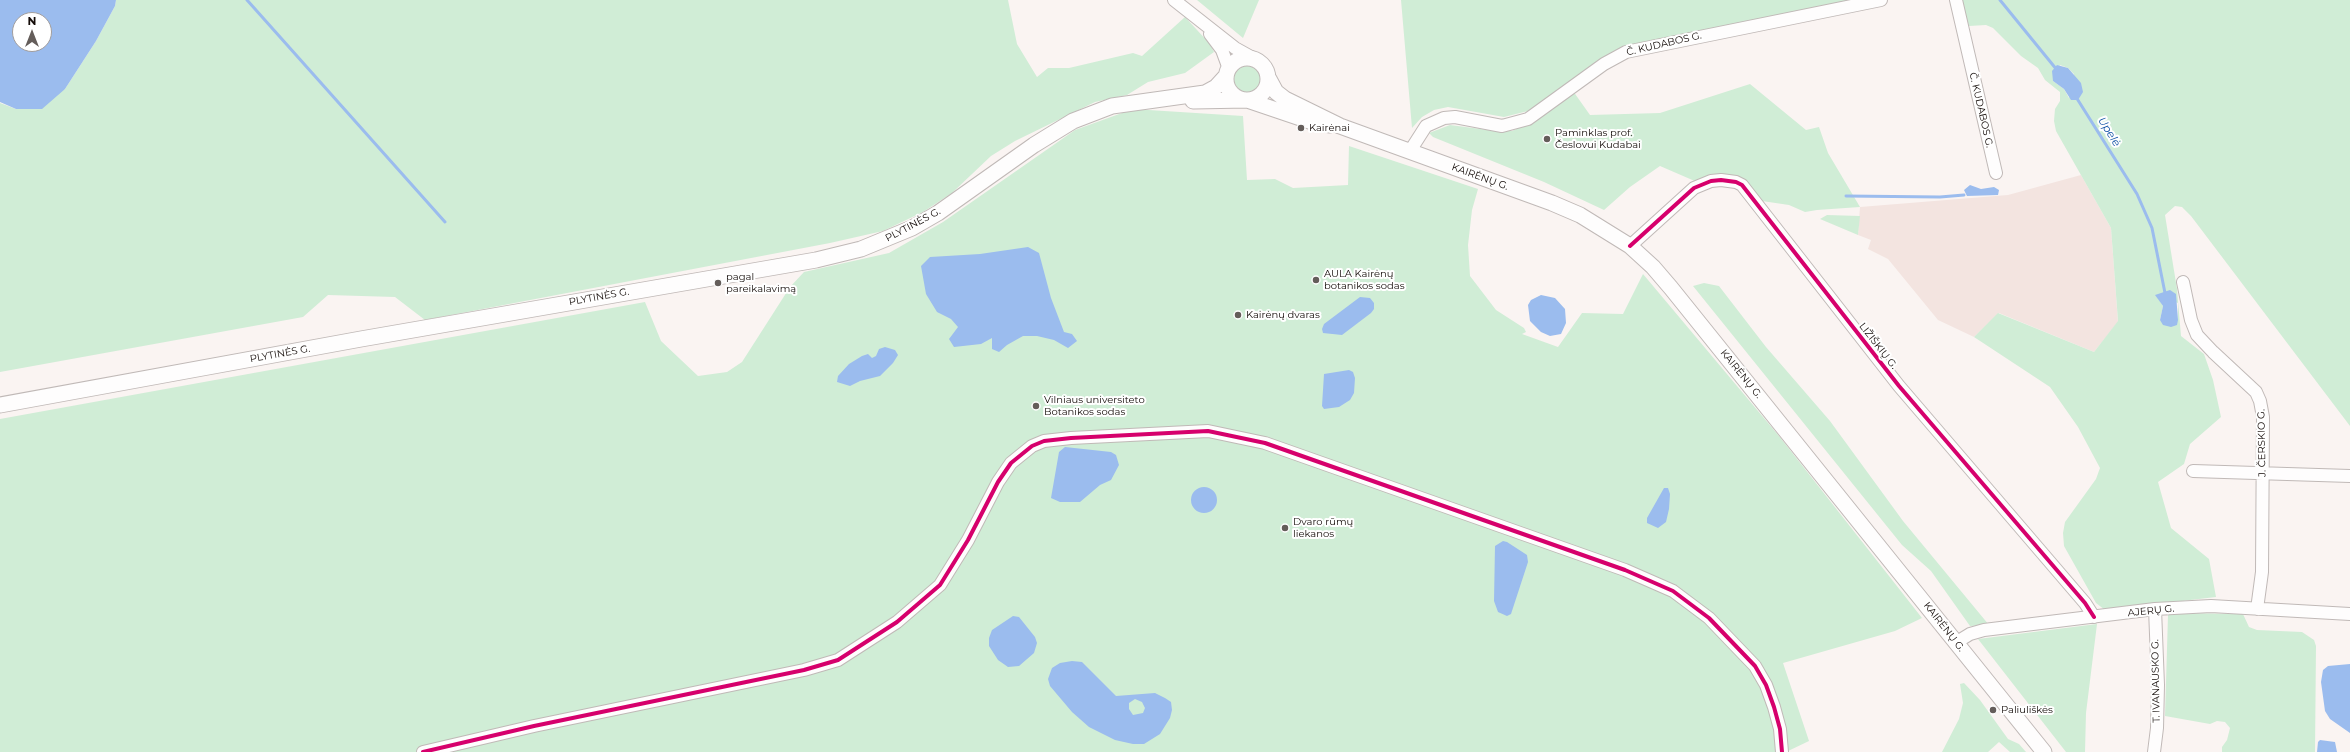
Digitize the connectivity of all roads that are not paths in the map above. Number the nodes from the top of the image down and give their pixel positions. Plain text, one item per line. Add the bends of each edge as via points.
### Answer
1 (1174, 0) edge
2 (1882, 0) edge
3 (1956, 0) edge
4 (1197, 19) junction
5 (1253, 58) junction
6 (1228, 72) junction
7 (1269, 79) junction
8 (1164, 99) junction
9 (1246, 100) junction
10 (1340, 126) junction
11 (1410, 151) junction
12 (1996, 173) dead end
13 (1630, 246) junction
14 (2183, 282) dead end
15 (0, 405) edge
16 (2193, 471) dead end
17 (2262, 474) junction
18 (2350, 476) edge
19 (2155, 609) junction
20 (2257, 609) junction
21 (2350, 614) edge
22 (2094, 617) junction
23 (1956, 642) junction
24 (423, 752) edge
25 (1782, 752) edge
26 (2044, 752) edge
27 (2154, 752) edge

1 - 4 street
2 - 11 street, Č. KUDABOS G. via 1626,52 1604,64 1528,119 1498,126 1455,117 1444,118 1426,126
3 - 12 street, Č. KUDABOS G.
4 - 5 street via 1239,51
4 - 6 street via 1222,50
5 - 6 main road via 1239,60
5 - 7 main road via 1264,66
6 - 8 main road, PLYTINĖS G. via 1216,88 1205,93
6 - 9 main road via 1226,83 1233,95
7 - 9 main road via 1265,92
7 - 10 main road, KAIRĖNŲ G. via 1276,92 1285,99
8 - 9 main road, PLYTINĖS G.
8 - 15 main road, PLYTINĖS G. via 1112,106 1073,121 1034,145 938,213 912,228 861,249 816,260 376,336
9 - 10 main road, KAIRĖNŲ G. via 1312,122
10 - 11 main road, KAIRĖNŲ G.
11 - 13 main road, KAIRĖNŲ G. via 1580,215
13 - 22 street, LIŽIŠKIŲ G. via 1694,188 1721,180 1742,185 1899,386 2085,603
13 - 23 main road, KAIRĖNŲ G. via 1653,266
14 - 17 street, J. ČERSKIO G. via 2191,320 2198,335 2212,352 2256,392 2263,416
16 - 17 street
17 - 18 street
17 - 20 street, J. ČERSKIO G. via 2262,572
19 - 20 street, AJERŲ G. via 2212,606
19 - 22 street, AJERŲ G.
19 - 27 street, T. IVANAUSKO G. via 2158,685
20 - 21 street, AJERŲ G.
22 - 23 street, AJERŲ G. via 1984,630
23 - 26 main road, KAIRĖNŲ G.
24 - 25 street via 534,726 804,670 838,660 897,622 940,586 968,540 998,482 1011,463 1032,446 1044,441 1071,438 1208,431 1265,443 1625,570 1673,591 1709,618 1755,666 1774,707 1780,729

